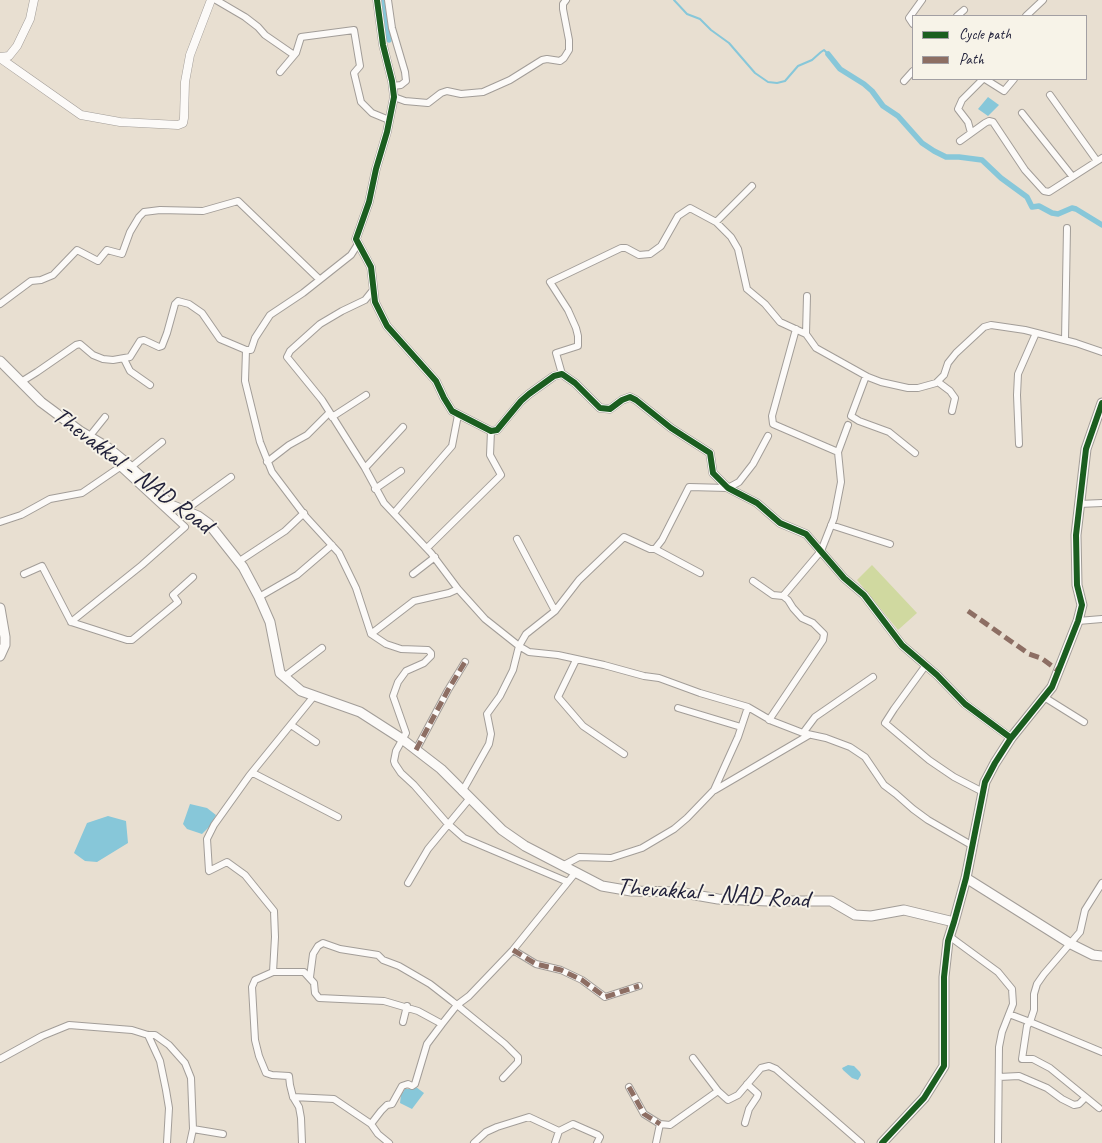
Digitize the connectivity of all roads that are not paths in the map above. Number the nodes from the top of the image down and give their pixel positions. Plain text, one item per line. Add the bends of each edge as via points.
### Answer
1 (34, 0) edge
2 (211, 0) edge
3 (216, 0) edge
4 (377, 0) edge
5 (388, 0) edge
6 (566, 0) edge
7 (922, 0) edge
8 (1043, 0) edge
9 (964, 10) dead end
10 (958, 15) edge
11 (1027, 15) edge
12 (912, 22) edge
13 (294, 55) junction
14 (0, 58) edge
15 (280, 72) dead end
16 (912, 72) edge
17 (983, 80) edge
18 (986, 80) edge
19 (1013, 80) edge
20 (904, 81) dead end
21 (393, 86) junction
22 (1050, 95) dead end
23 (394, 98) junction
24 (1022, 113) dead end
25 (390, 120) junction
26 (971, 133) junction
27 (960, 141) dead end
28 (1099, 160) edge
29 (1072, 176) junction
30 (752, 186) dead end
31 (716, 222) junction
32 (1067, 228) dead end
33 (358, 244) junction
34 (319, 279) junction
35 (373, 290) junction
36 (807, 296) dead end
37 (0, 304) edge
38 (796, 329) junction
39 (1036, 333) junction
40 (806, 334) junction
41 (1064, 340) junction
42 (246, 350) junction
43 (1102, 352) edge
44 (124, 359) junction
45 (0, 361) edge
46 (562, 374) junction
47 (866, 376) junction
48 (21, 382) junction
49 (938, 382) junction
50 (150, 385) dead end
51 (366, 395) dead end
52 (1102, 403) edge
53 (952, 411) dead end
54 (331, 415) junction
55 (458, 415) junction
56 (105, 417) dead end
57 (1099, 424) edge
58 (848, 425) dead end
59 (403, 427) dead end
60 (491, 431) junction
61 (768, 436) dead end
62 (89, 437) junction
63 (162, 442) dead end
64 (1019, 444) dead end
65 (838, 452) junction
66 (914, 453) dead end
67 (267, 462) junction
68 (130, 468) junction
69 (365, 468) junction
70 (401, 471) dead end
71 (231, 477) dead end
72 (728, 488) junction
73 (375, 489) junction
74 (1102, 503) edge
75 (1080, 504) junction
76 (184, 511) junction
77 (394, 513) junction
78 (304, 514) junction
79 (0, 522) edge
80 (831, 525) junction
81 (517, 539) dead end
82 (890, 544) dead end
83 (332, 545) junction
84 (427, 548) junction
85 (655, 549) junction
86 (821, 551) junction
87 (435, 557) junction
88 (238, 562) junction
89 (700, 573) dead end
90 (24, 574) dead end
91 (413, 574) dead end
92 (193, 576) dead end
93 (753, 581) dead end
94 (458, 589) junction
95 (783, 596) junction
96 (259, 597) junction
97 (0, 608) edge
98 (555, 611) junction
99 (1102, 619) edge
100 (1078, 621) junction
101 (71, 622) junction
102 (371, 634) junction
103 (3, 641) edge
104 (518, 646) junction
105 (322, 648) dead end
106 (0, 656) edge
107 (576, 660) junction
108 (465, 662) dead end
109 (926, 665) junction
110 (284, 677) junction
111 (873, 677) dead end
112 (314, 696) junction
113 (1044, 697) junction
114 (748, 707) junction
115 (678, 708) dead end
116 (769, 720) junction
117 (1084, 722) dead end
118 (291, 725) junction
119 (741, 727) junction
120 (806, 734) junction
121 (1011, 738) junction
122 (402, 739) junction
123 (316, 742) dead end
124 (416, 750) junction
125 (624, 754) dead end
126 (253, 773) junction
127 (714, 790) junction
128 (462, 792) junction
129 (984, 792) junction
130 (470, 798) junction
131 (338, 817) dead end
132 (447, 823) junction
133 (973, 846) junction
134 (564, 865) junction
135 (576, 872) junction
136 (966, 878) junction
137 (568, 882) junction
138 (408, 883) dead end
139 (1102, 883) edge
140 (954, 922) junction
141 (949, 936) junction
142 (1071, 944) junction
143 (513, 950) junction
144 (1102, 956) edge
145 (273, 972) junction
146 (310, 977) junction
147 (640, 986) dead end
148 (457, 1005) junction
149 (406, 1006) junction
150 (1009, 1014) junction
151 (404, 1022) dead end
152 (1030, 1022) junction
153 (442, 1024) junction
154 (148, 1035) junction
155 (1102, 1052) edge
156 (693, 1058) dead end
157 (0, 1059) edge
158 (999, 1077) junction
159 (503, 1078) dead end
160 (747, 1084) junction
161 (629, 1087) dead end
162 (718, 1091) junction
163 (293, 1097) junction
164 (1083, 1100) dead end
165 (1099, 1108) dead end
166 (745, 1123) dead end
167 (371, 1124) junction
168 (660, 1124) junction
169 (193, 1129) junction
170 (559, 1130) junction
171 (223, 1134) dead end
172 (167, 1143) edge
173 (190, 1143) edge
174 (302, 1143) edge
175 (390, 1143) edge
176 (474, 1143) edge
177 (555, 1143) edge
178 (597, 1143) edge
179 (656, 1143) edge
180 (861, 1143) edge
181 (882, 1143) edge
182 (998, 1143) edge

1 - 14 street via 17,46 9,56
2 - 14 street via 190,55 184,118 178,125 81,115
3 - 13 street via 245,17
4 - 21 street
5 - 21 street via 406,81
6 - 23 street via 563,10 569,50 560,61 542,60 483,92 461,94 446,91 428,103
7 - 12 street via 909,18
8 - 11 street
9 - 10 street
13 - 15 street
13 - 25 street via 302,36 354,30 360,66 354,72 361,102 372,113
16 - 20 street
17 - 26 street via 962,100 958,109 968,122
18 - 19 street via 1004,91
21 - 23 street
22 - 28 street
23 - 25 street
24 - 29 street
25 - 33 street via 356,239
26 - 27 street
26 - 29 street via 989,121 993,122 1044,191 1049,192
28 - 29 street
30 - 31 street
31 - 38 street via 738,250 746,288 766,304 780,322
31 - 46 street via 687,209 675,220 661,246 650,254 639,255 621,248 550,282 568,310 578,336 578,346 556,353
32 - 41 street
33 - 34 street via 352,255
33 - 35 street via 370,267
34 - 37 street via 238,201 203,211 144,212 130,232 122,254 107,250 98,261 77,250 53,275 31,281
34 - 42 street via 270,316 251,350
35 - 54 street via 365,300 320,324 287,357
35 - 55 street via 387,326 436,381 448,405
36 - 40 street
38 - 40 street
38 - 65 street via 772,416 773,424
39 - 41 street
39 - 49 street via 991,325 984,327 956,353
39 - 64 street via 1018,374
40 - 47 street via 816,348
41 - 43 street
42 - 44 street via 220,339 202,313 178,301 162,346 140,341 130,357
42 - 67 street via 245,381
44 - 48 street via 102,359 80,344
44 - 50 street via 130,371
45 - 48 main road, Thevakkal - NAD Road
46 - 60 street via 529,394 497,430
46 - 72 street via 600,408 610,409 630,397 636,400 710,453 712,472
47 - 49 street via 908,388
47 - 66 street via 851,416 889,432
48 - 62 main road, Thevakkal - NAD Road via 41,402
49 - 53 street via 955,398
51 - 54 street
52 - 57 main road
54 - 67 street
54 - 69 street
55 - 60 street
55 - 77 street via 452,446
56 - 62 street
57 - 75 main road via 1086,449
58 - 65 street
59 - 69 street
60 - 84 street via 490,455 501,475
61 - 72 street via 753,464 739,482
62 - 68 main road, Thevakkal - NAD Road via 107,447
63 - 68 street
65 - 80 street via 841,482
67 - 78 street
68 - 76 main road, Thevakkal - NAD Road via 171,505
69 - 73 street
70 - 73 street
71 - 76 street
72 - 85 street via 689,487
72 - 86 street via 757,502 780,523 806,534
73 - 77 street
74 - 75 street
75 - 100 main road via 1076,536 1082,605
76 - 88 main road, Thevakkal - NAD Road via 208,524
77 - 84 street
78 - 83 street
78 - 88 street via 285,531
79 - 101 street via 50,499 82,493 120,467 185,527
80 - 82 street
80 - 86 street
81 - 98 street
83 - 96 street via 297,575
83 - 102 street via 356,588
84 - 87 street
85 - 89 street
85 - 98 street via 624,537 579,580
86 - 95 street
86 - 109 street via 864,595 902,645
87 - 91 street
87 - 94 street
88 - 96 main road, Thevakkal - NAD Road
90 - 101 street via 42,566
92 - 101 street via 173,595 178,602 132,640
93 - 95 street via 773,596
94 - 102 street via 414,600
94 - 104 street via 485,619
95 - 116 street via 802,618 824,634
96 - 110 main road, Thevakkal - NAD Road via 270,622 280,673
97 - 103 main road
98 - 104 street via 526,634
99 - 100 street
100 - 113 main road via 1052,687
102 - 122 street via 401,649 428,650 431,653 424,663 406,671 393,696 406,732
103 - 106 main road
104 - 107 street via 529,652
104 - 128 street via 513,670 487,714 491,734 489,744
105 - 110 street
107 - 114 street via 659,678
107 - 125 street via 558,697 583,726
108 - 124 street
109 - 121 street via 965,704
109 - 129 street via 885,724 929,760
110 - 112 main road, Thevakkal - NAD Road via 301,691
111 - 120 street via 815,717
112 - 118 street
112 - 122 main road, Thevakkal - NAD Road via 360,712
113 - 117 street
113 - 121 main road
114 - 116 street
114 - 119 street
115 - 119 street
116 - 120 street
118 - 123 street
118 - 126 street
119 - 127 street
120 - 127 street
120 - 133 street via 850,747 865,757 884,785 928,820
121 - 129 main road via 985,782
122 - 124 main road, Thevakkal - NAD Road
122 - 132 street via 396,751 395,764
124 - 128 main road, Thevakkal - NAD Road via 441,769
126 - 131 street
126 - 145 street via 214,824 207,839 208,864 209,871 226,862 245,875 274,910
127 - 134 street via 674,829 642,848 611,858 579,857
128 - 130 main road, Thevakkal - NAD Road
129 - 133 main road
130 - 132 street
130 - 134 main road, Thevakkal - NAD Road via 502,830 525,846
132 - 137 street via 464,838
132 - 138 street
133 - 136 main road
134 - 135 main road, Thevakkal - NAD Road
135 - 137 street
135 - 140 main road, Thevakkal - NAD Road via 602,886 632,891 678,892 718,899 831,901 856,915 871,916 904,910
136 - 140 main road
136 - 142 main road
137 - 143 street
139 - 142 street via 1085,910 1080,932
140 - 141 main road
141 - 150 street via 1005,979 1012,989 1013,1004
141 - 181 main road via 944,977 944,1066 924,1098
142 - 144 main road
142 - 152 street via 1037,984
143 - 147 street via 536,964 561,970 582,980 605,997
143 - 148 street
145 - 146 street via 304,972
145 - 163 street via 255,980 252,988 255,1040 266,1073 289,1076
146 - 148 street via 313,954 323,944 378,955 430,984
146 - 149 street via 319,998 384,1001
148 - 153 street
148 - 159 street via 518,1058
149 - 151 street
149 - 153 street
150 - 152 street
150 - 158 street via 999,1048
152 - 155 street
152 - 165 street via 1022,1059 1033,1058 1050,1068
153 - 167 street via 427,1044 415,1084 402,1086 392,1104 387,1105
154 - 157 street via 132,1030 69,1025
154 - 169 street via 155,1035 169,1045 185,1063 191,1078
154 - 172 street via 160,1061 166,1090 169,1108
156 - 162 street
158 - 164 street via 1018,1076 1047,1088 1074,1105
158 - 182 street
160 - 162 street via 738,1095 728,1100
160 - 166 street via 758,1094
160 - 180 street via 761,1068 769,1066 776,1069
161 - 168 street via 644,1114
162 - 168 street via 670,1125
163 - 167 street via 334,1099
163 - 174 street via 299,1106
167 - 175 street
168 - 179 street
169 - 171 street
169 - 173 street
170 - 176 street via 529,1117 497,1126
170 - 177 street
170 - 178 street via 573,1124 598,1135

